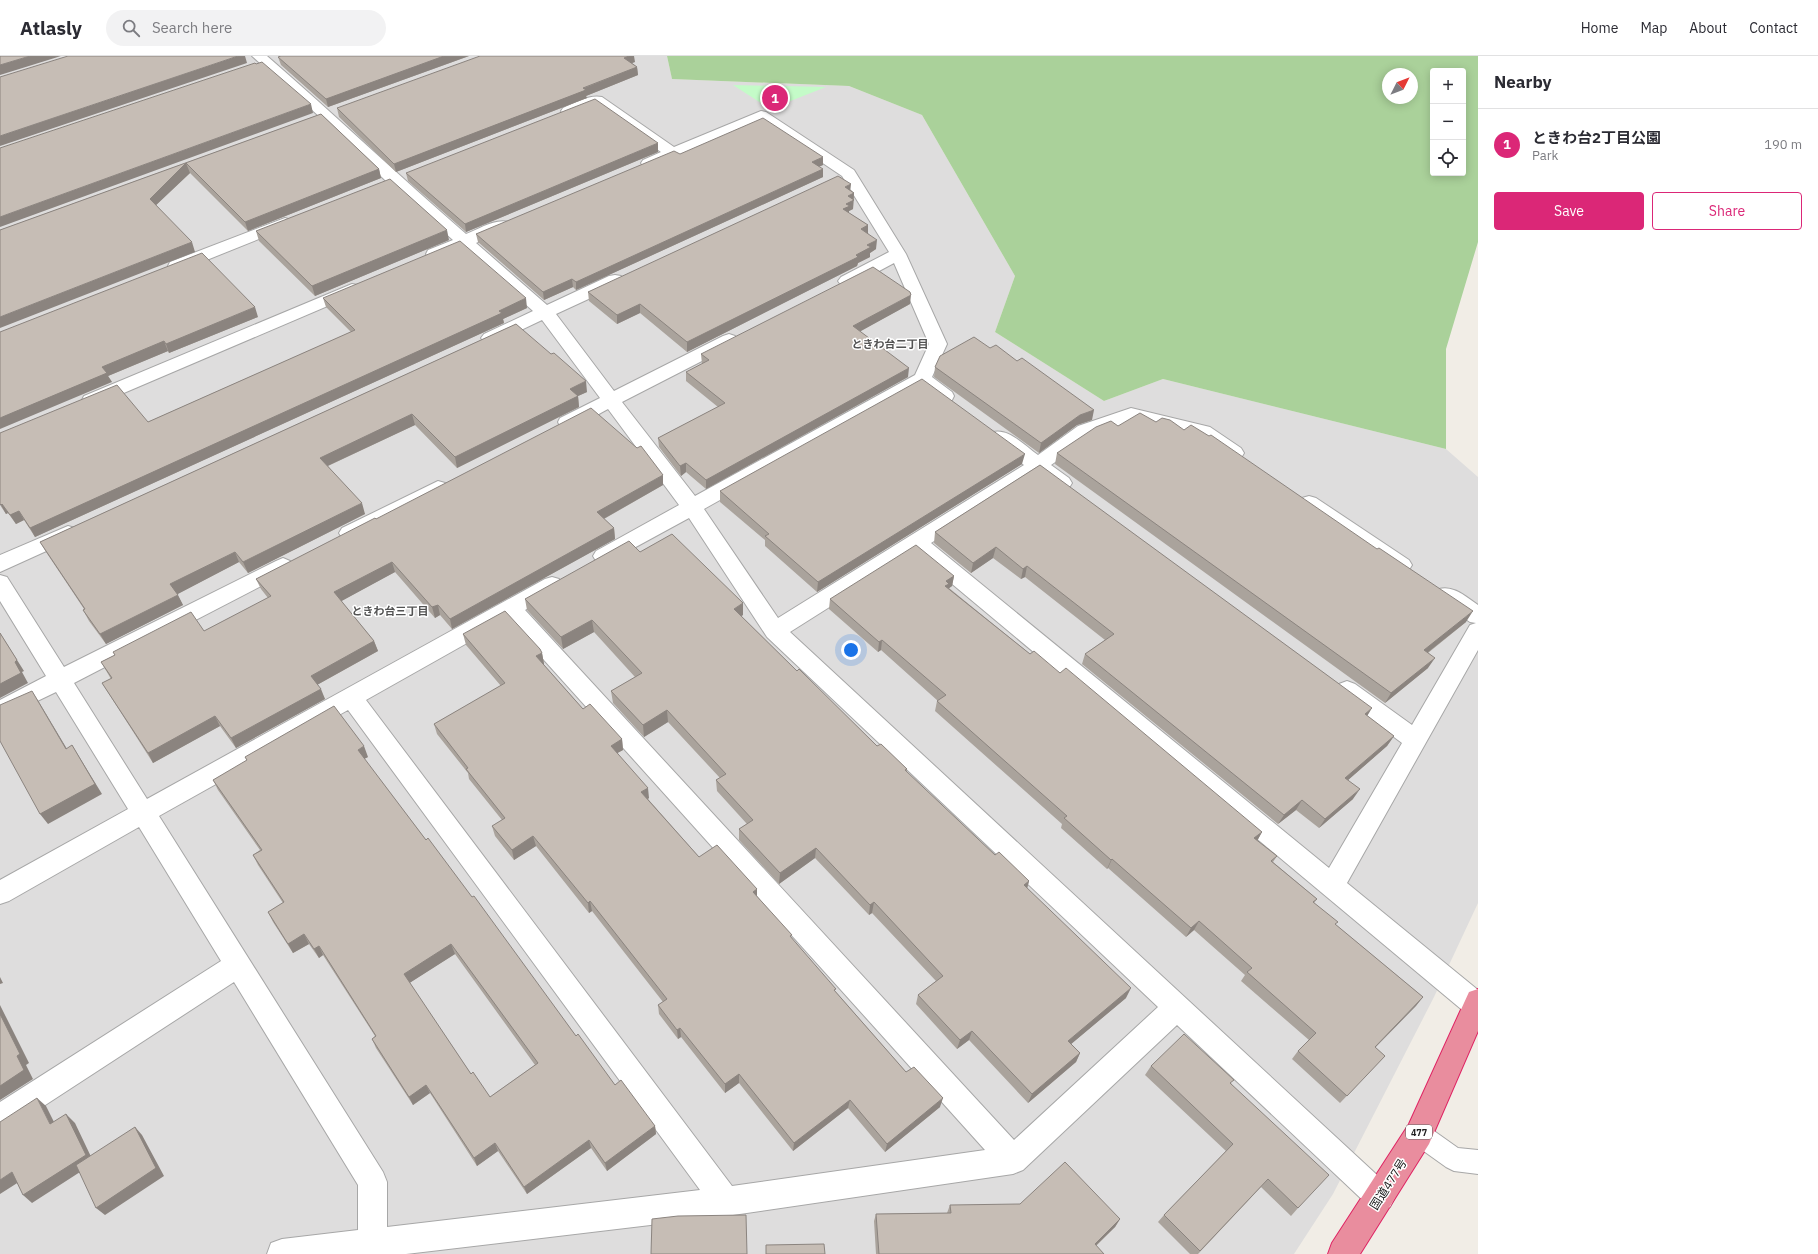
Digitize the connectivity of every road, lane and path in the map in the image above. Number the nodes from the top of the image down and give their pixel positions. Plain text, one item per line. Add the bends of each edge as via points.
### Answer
1 (284, 56) edge
2 (259, 62) edge
3 (554, 117) edge
4 (673, 153) junction
5 (637, 168) edge
6 (848, 173) junction
7 (826, 183) edge
8 (297, 218) edge
9 (514, 220) edge
10 (464, 242) junction
11 (898, 254) junction
12 (420, 260) edge
13 (163, 271) edge
14 (632, 272) edge
15 (368, 282) edge
16 (828, 290) edge
17 (545, 312) junction
18 (744, 332) edge
19 (473, 346) edge
20 (922, 379) junction
21 (611, 400) junction
22 (958, 406) edge
23 (74, 407) edge
24 (989, 428) edge
25 (554, 429) edge
26 (1249, 463) edge
27 (1038, 465) junction
28 (455, 479) edge
29 (1076, 493) edge
30 (1295, 494) edge
31 (692, 507) junction
32 (86, 524) edge
33 (335, 540) edge
34 (916, 542) junction
35 (300, 558) edge
36 (0, 564) edge
37 (0, 583) edge
38 (510, 608) junction
39 (1478, 616) edge
40 (775, 631) junction
41 (1478, 631) edge
42 (60, 679) junction
43 (1332, 679) edge
44 (351, 698) junction
45 (0, 710) edge
46 (1415, 740) junction
47 (144, 813) junction
48 (1332, 886) junction
49 (0, 893) edge
50 (238, 965) junction
51 (1477, 1003) edge
52 (1177, 1007) junction
53 (0, 1118) edge
54 (1419, 1134) junction
55 (1013, 1160) junction
56 (1478, 1162) edge
57 (1380, 1197) junction
58 (726, 1201) junction
59 (373, 1248) edge
60 (282, 1254) edge
61 (1343, 1254) edge

1 - 2 street
2 - 10 street via 326,115
3 - 4 street via 597,100
4 - 5 street
4 - 6 street via 761,115
6 - 7 street
6 - 11 street
8 - 13 street
9 - 10 street
10 - 12 street
10 - 17 street
11 - 16 street
11 - 20 street via 938,344
14 - 17 street
15 - 23 street
17 - 19 street
17 - 21 street
18 - 21 street
20 - 22 street
20 - 31 street
21 - 25 street
21 - 31 street
24 - 27 street
26 - 27 street via 1203,432 1131,414 1086,431
27 - 29 street
27 - 34 street
28 - 33 street
30 - 39 street
31 - 38 street
31 - 40 street
32 - 36 street
34 - 40 street
34 - 48 street
35 - 42 street
37 - 42 street
38 - 44 street
38 - 55 street
40 - 52 street
41 - 46 street
42 - 45 street
42 - 47 street
43 - 46 street
44 - 47 street
44 - 58 street
46 - 48 street
47 - 49 street
47 - 50 street
48 - 51 street
50 - 53 street
50 - 59 street via 374,1182
51 - 54 highway, 国道477号 / 477
52 - 55 street
52 - 57 street
54 - 56 lane via 1454,1159
54 - 57 highway, 国道477号 / 477
55 - 58 street
57 - 61 highway, 国道477号 / 477
58 - 59 street
59 - 60 street

